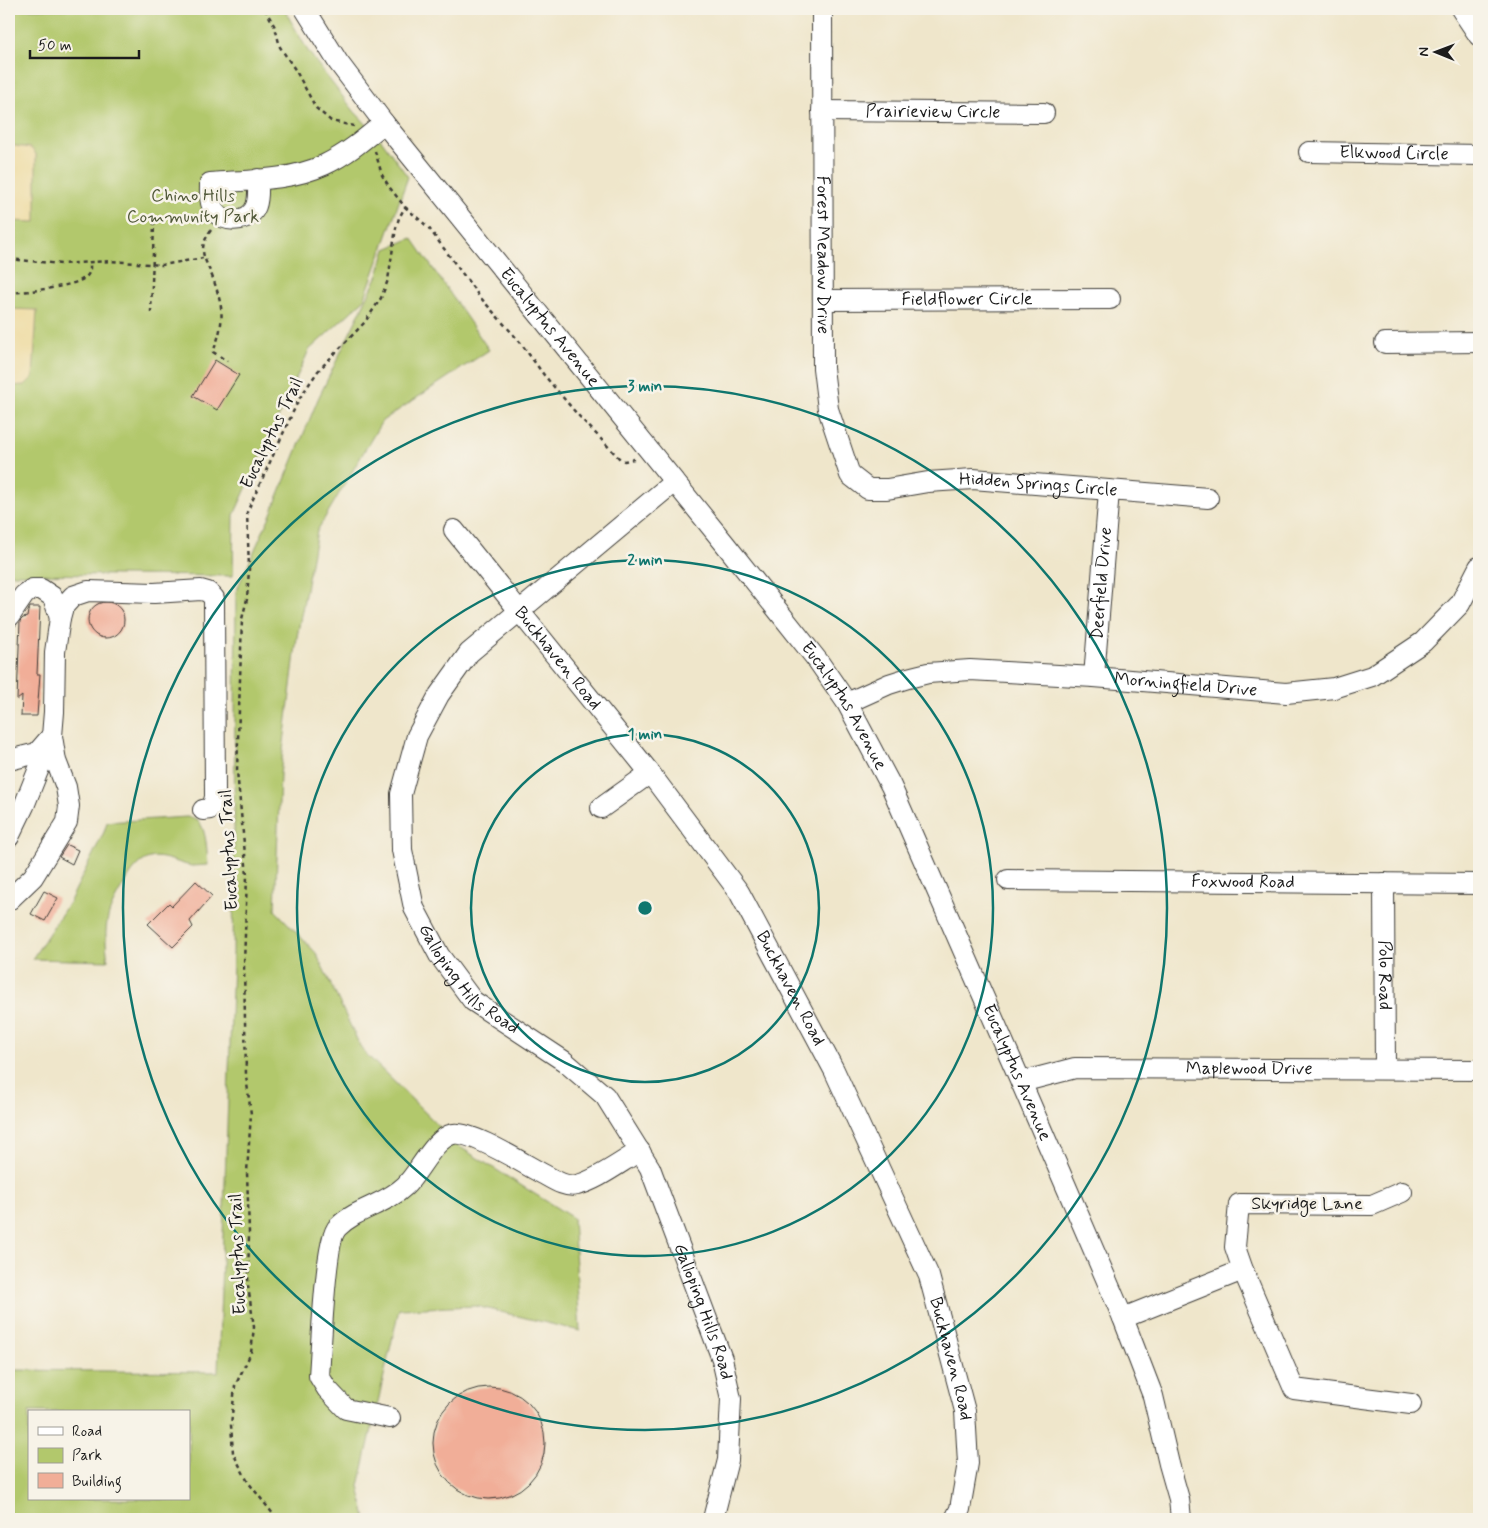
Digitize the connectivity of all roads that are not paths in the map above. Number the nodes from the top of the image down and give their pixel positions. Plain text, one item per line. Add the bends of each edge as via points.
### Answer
1 (305, 9) edge
2 (822, 9) edge
3 (1461, 9) edge
4 (1479, 36) edge
5 (822, 111) junction
6 (1044, 113) dead end
7 (384, 123) junction
8 (1309, 152) dead end
9 (1479, 155) edge
10 (258, 179) junction
11 (1110, 299) dead end
12 (823, 300) junction
13 (1479, 342) edge
14 (1385, 343) dead end
15 (674, 482) junction
16 (868, 489) joint
17 (1109, 491) junction
18 (1208, 498) dead end
19 (454, 530) dead end
20 (1479, 567) edge
21 (41, 589) junction
22 (88, 591) junction
23 (519, 611) junction
24 (9, 617) edge
25 (60, 618) junction
26 (1094, 677) junction
27 (847, 703) junction
28 (52, 736) junction
29 (9, 760) edge
30 (650, 772) junction
31 (601, 808) dead end
32 (203, 810) dead end
33 (9, 838) edge
34 (1008, 880) dead end
35 (1384, 883) junction
36 (1479, 884) edge
37 (9, 900) edge
38 (1385, 1069) junction
39 (1479, 1070) edge
40 (1022, 1082) junction
41 (640, 1151) junction
42 (1402, 1192) dead end
43 (1243, 1270) junction
44 (1123, 1318) junction
45 (1411, 1404) dead end
46 (390, 1418) dead end
47 (713, 1519) edge
48 (955, 1519) edge
49 (1182, 1519) edge

1 - 7 street, Eucalyptus Avenue via 338,62
2 - 5 street, Forest Meadow Drive
3 - 4 street
5 - 6 street, Prairieview Circle
5 - 12 street, Forest Meadow Drive
7 - 10 street via 370,147 317,168
7 - 15 street, Eucalyptus Avenue
8 - 9 street, Elkwood Circle
10 - 10 street via 258,198 251,214 237,220 219,216 210,200 210,183
11 - 12 street, Fieldflower Circle
12 - 16 street, Forest Meadow Drive via 823,368 828,409 850,475
13 - 14 street
15 - 23 street, Galloping Hills Road
15 - 27 street, Eucalyptus Avenue via 818,661
16 - 17 street, Hidden Springs Circle via 887,490 928,482 973,479
17 - 18 street, Hidden Springs Circle
17 - 26 street, Deerfield Drive
19 - 23 street, Buckhaven Road
20 - 26 street, Morningfield Drive via 1460,604 1424,642 1372,676 1334,688 1286,693
21 - 22 street
21 - 24 street via 32,589 24,595
21 - 25 street via 53,597
22 - 25 street via 73,596 63,607
22 - 32 street via 201,590 214,598 215,796 210,809
23 - 30 street, Buckhaven Road
23 - 41 street, Galloping Hills Road via 469,653 439,695 417,736 401,794 402,850 414,908 439,955 473,1001 564,1061 605,1096
25 - 28 street
26 - 27 street, Morningfield Drive via 970,670 928,673 889,684
27 - 40 street, Eucalyptus Avenue via 891,786
28 - 29 street via 37,753
28 - 33 street
28 - 37 street via 56,761 66,787 67,822 32,877
30 - 31 street
30 - 48 street, Buckhaven Road via 739,892 834,1070 929,1276 965,1411 968,1463 960,1509
34 - 35 street, Foxwood Road
35 - 36 street, Foxwood Road
35 - 38 street, Polo Road
38 - 39 street, Maplewood Drive
38 - 40 street, Maplewood Drive via 1075,1068
40 - 44 street, Eucalyptus Avenue
41 - 46 street via 589,1182 575,1186 558,1182 471,1136 453,1134 440,1141 405,1186 384,1201 354,1214 336,1228 329,1251 319,1376 346,1409
41 - 47 street, Galloping Hills Road via 650,1168 722,1359 731,1399 728,1460
42 - 43 street, Skyridge Lane via 1372,1205 1239,1204 1235,1246
43 - 44 street
43 - 45 street via 1294,1389
44 - 49 street, Eucalyptus Avenue via 1153,1396

